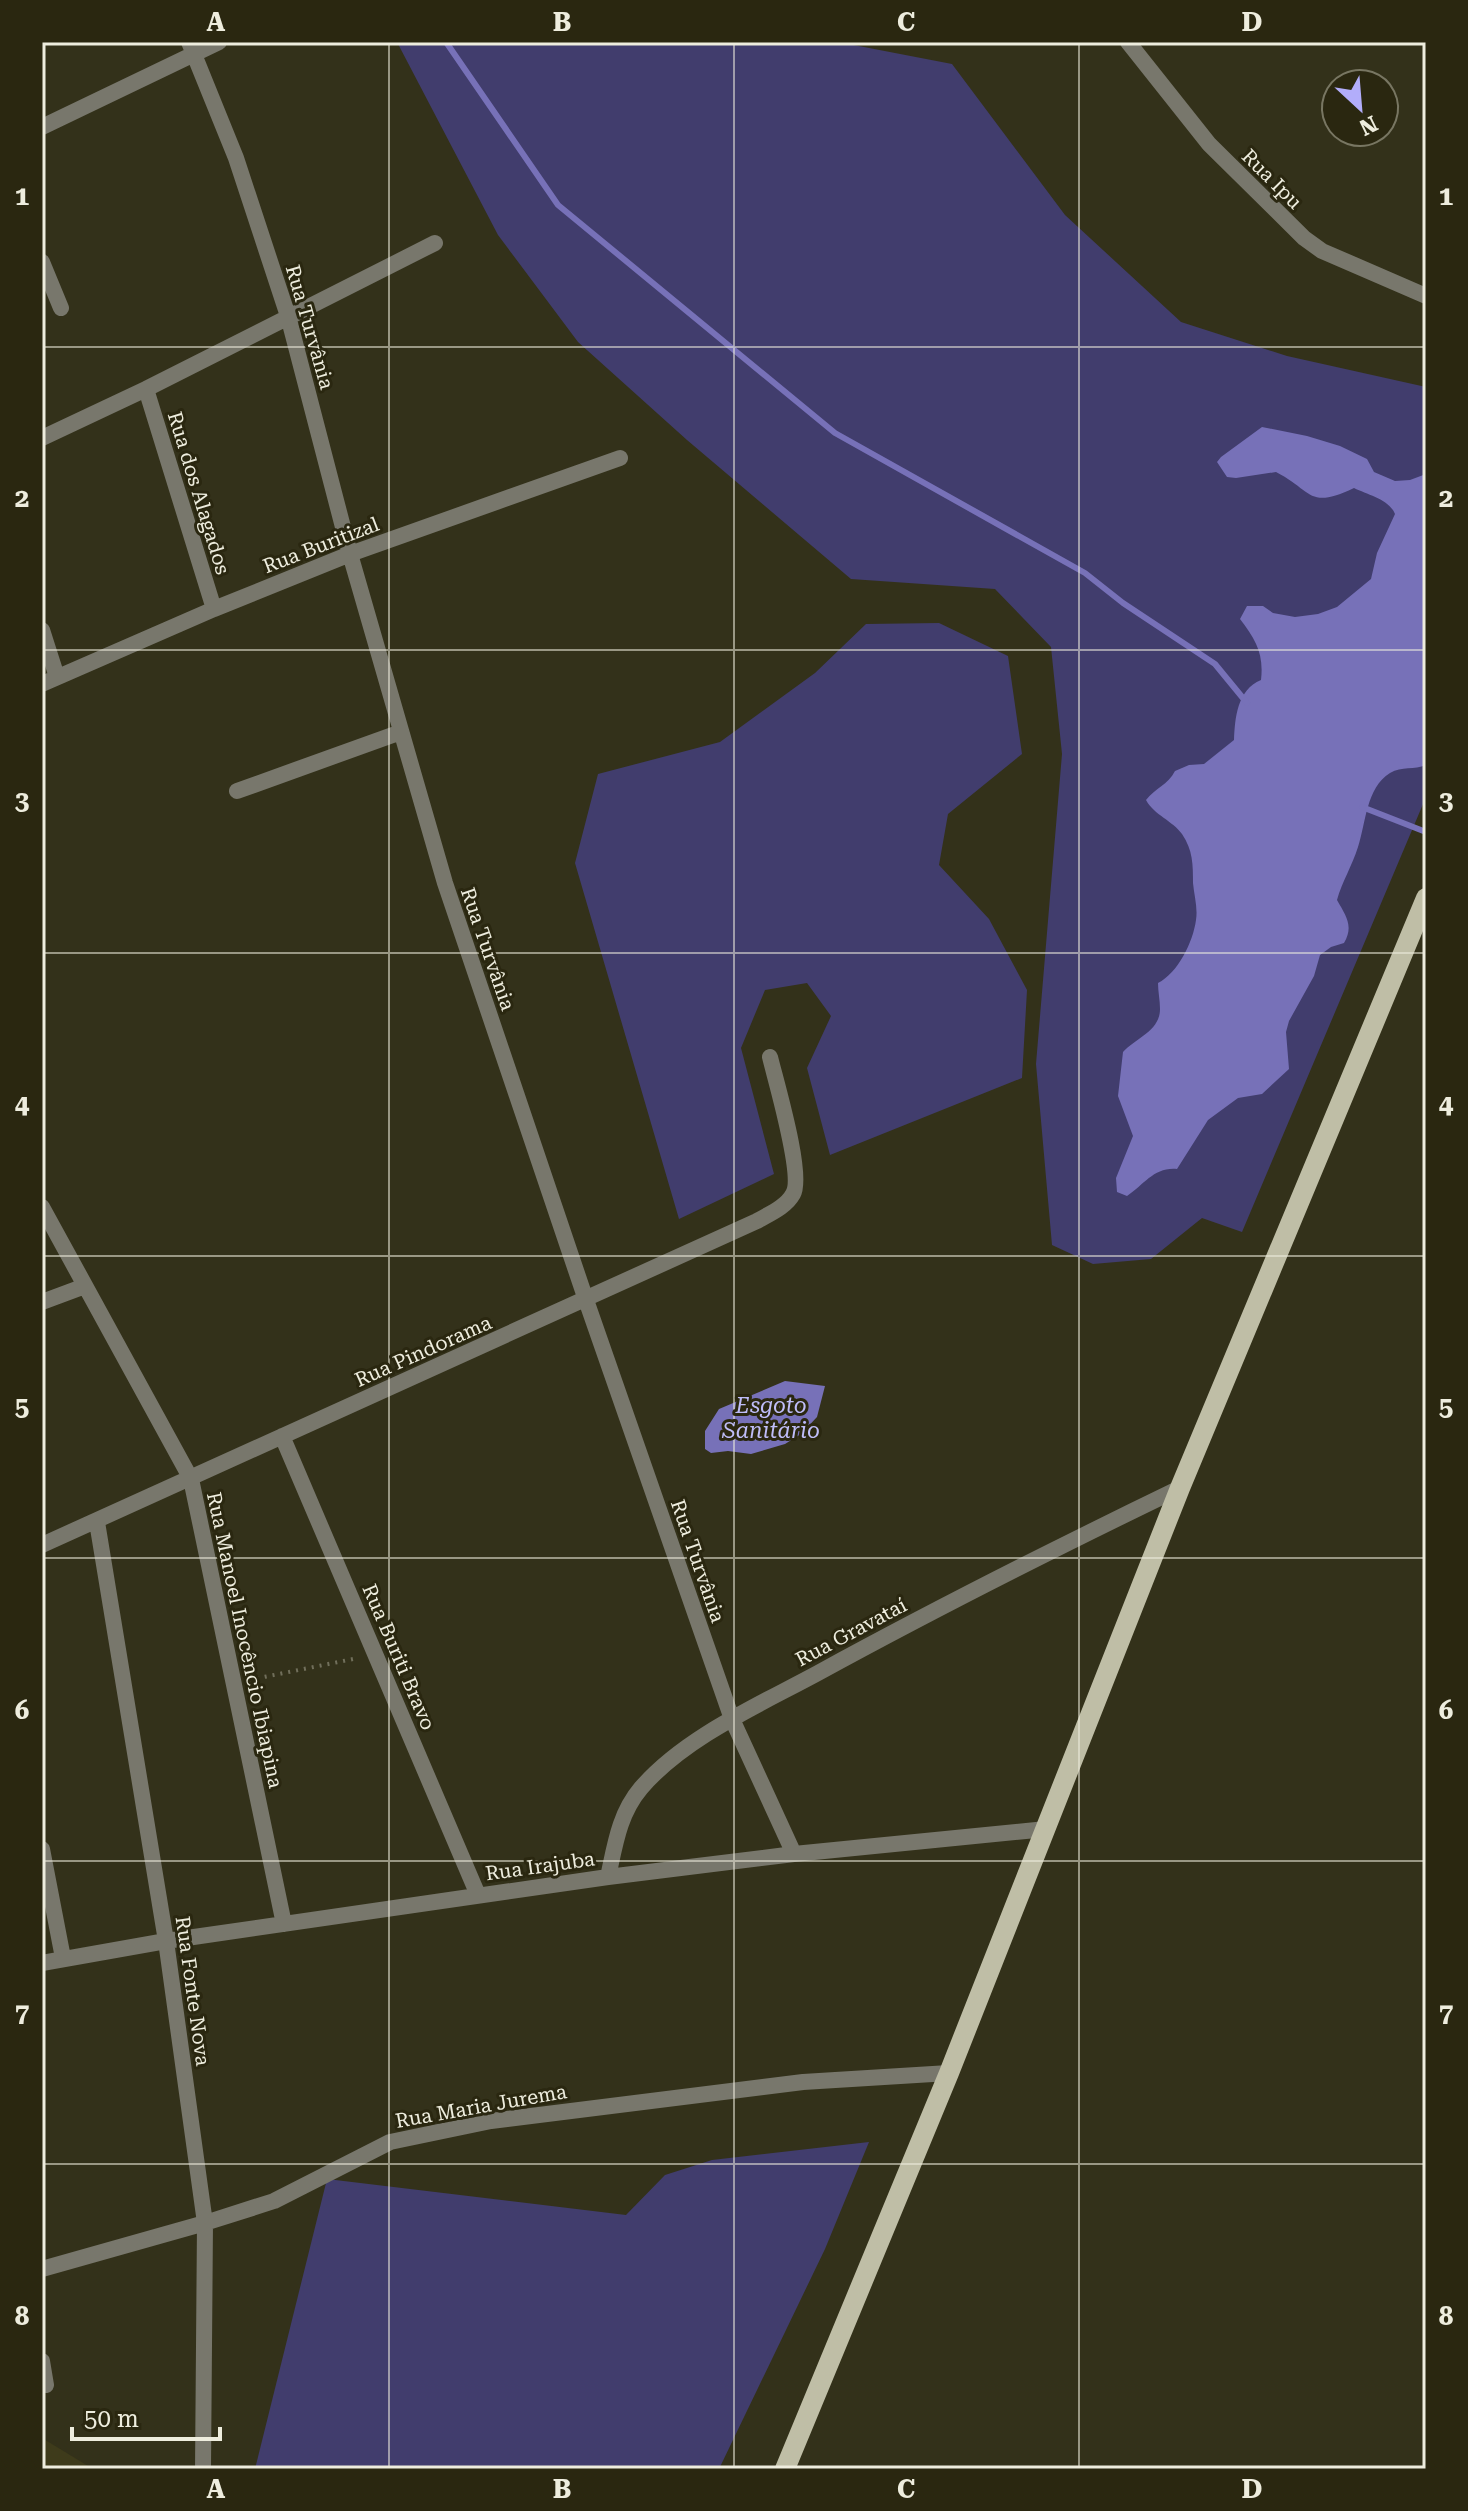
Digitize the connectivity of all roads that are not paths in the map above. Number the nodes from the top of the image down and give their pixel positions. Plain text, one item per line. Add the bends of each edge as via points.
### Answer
1 (219, 42) edge
2 (1128, 42) edge
3 (192, 48) edge
4 (42, 127) edge
5 (435, 243) dead end
6 (42, 262) edge
7 (1426, 296) edge
8 (61, 308) dead end
9 (288, 316) junction
10 (146, 389) junction
11 (42, 438) edge
12 (620, 458) dead end
13 (350, 554) junction
14 (214, 609) junction
15 (42, 630) edge
16 (50, 680) edge
17 (401, 732) junction
18 (237, 791) dead end
19 (1426, 898) edge
20 (770, 1057) dead end
21 (42, 1207) edge
22 (85, 1286) junction
23 (586, 1300) junction
24 (42, 1302) edge
25 (282, 1436) junction
26 (191, 1479) junction
27 (1180, 1488) junction
28 (97, 1522) junction
29 (42, 1545) edge
30 (732, 1719) junction
31 (1046, 1829) junction
32 (42, 1849) edge
33 (794, 1854) junction
34 (608, 1877) junction
35 (478, 1895) junction
36 (284, 1924) junction
37 (166, 1941) junction
38 (63, 1958) junction
39 (42, 1963) edge
40 (949, 2073) junction
41 (205, 2223) junction
42 (42, 2269) edge
43 (42, 2361) edge
44 (46, 2385) dead end
45 (203, 2469) edge
46 (785, 2469) edge

1 - 3 street
2 - 7 street, Rua Ipu via 1209,144 1304,238 1322,251
3 - 4 street
3 - 9 street, Rua Turvânia via 236,158
5 - 9 street
6 - 8 street
9 - 10 street
9 - 13 street, Rua Turvânia
10 - 11 street
10 - 14 street, Rua dos Alagados
12 - 13 street, Rua Buritizal
13 - 14 street, Rua Buritizal
13 - 17 street, Rua Turvânia
14 - 16 street, Rua Buritizal
15 - 16 street
17 - 18 street
17 - 23 street, Rua Turvânia via 445,883
19 - 27 main road
20 - 23 street, Rua Pindorama via 796,1171 793,1194 757,1221
21 - 22 street, Rua Manoel Inocêncio Ibiapina
22 - 24 street
22 - 26 street, Rua Manoel Inocêncio Ibiapina
23 - 25 street, Rua Pindorama
23 - 30 street, Rua Turvânia
25 - 26 street, Rua Pindorama
25 - 35 street, Rua Buriti Bravo
26 - 28 street, Rua Pindorama
26 - 36 street, Rua Manoel Inocêncio Ibiapina
27 - 30 street, Rua Gravataí via 966,1593
27 - 31 main road
28 - 29 street, Rua Pindorama
28 - 37 street, Rua Fonte Nova
30 - 33 street, Rua Turvânia
30 - 34 street, Rua Gravataí via 663,1764 639,1790 622,1815
31 - 33 street, Rua Irajuba
31 - 40 main road
32 - 38 street
33 - 34 street, Rua Irajuba
34 - 35 street, Rua Irajuba
35 - 36 street, Rua Irajuba
36 - 37 street, Rua Irajuba
37 - 38 street, Rua Irajuba
37 - 41 street, Rua Fonte Nova
38 - 39 street, Rua Irajuba
40 - 41 street, Rua Maria Jurema via 803,2082 491,2121 390,2142 274,2201
40 - 46 main road
41 - 42 street, Rua Maria Jurema
41 - 45 street, Rua Fonte Nova
43 - 44 street

